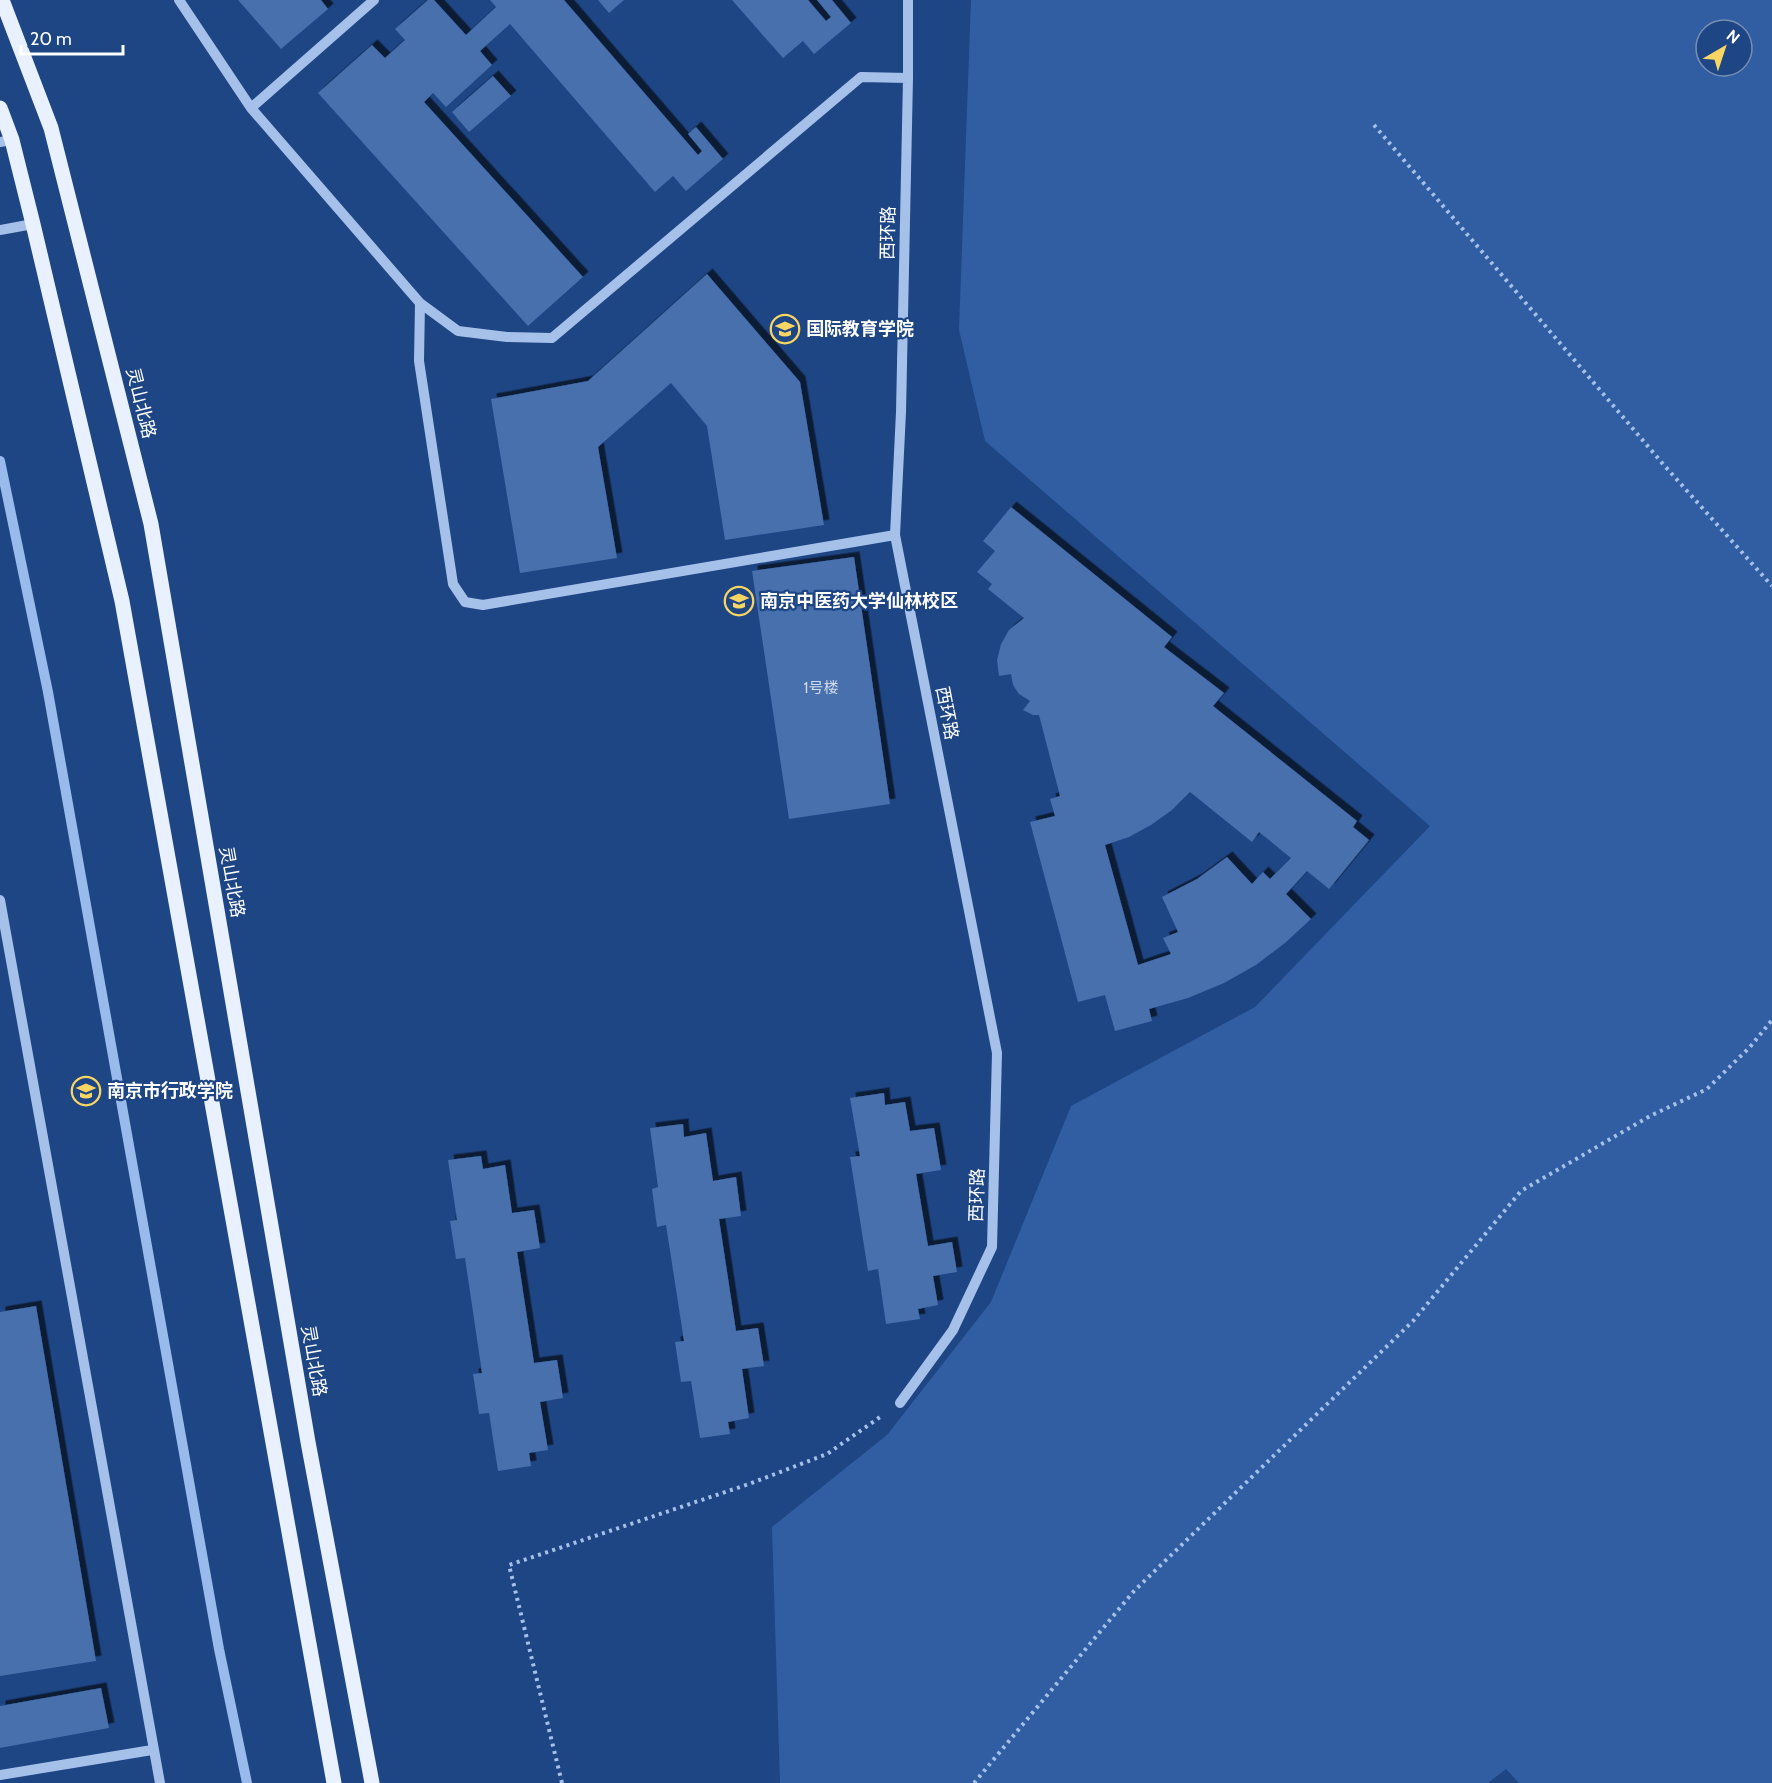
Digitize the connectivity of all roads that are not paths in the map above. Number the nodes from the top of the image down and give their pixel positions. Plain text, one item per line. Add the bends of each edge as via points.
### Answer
1 (2, 0) edge
2 (179, 0) edge
3 (374, 0) edge
4 (908, 0) edge
5 (908, 78) junction
6 (0, 108) edge
7 (251, 108) junction
8 (6, 141) edge
9 (33, 224) junction
10 (0, 230) edge
11 (420, 303) junction
12 (895, 535) junction
13 (0, 900) edge
14 (900, 1403) road end
15 (152, 1749) junction
16 (0, 1775) edge
17 (160, 1783) edge
18 (334, 1783) edge
19 (372, 1783) edge

1 - 19 main road, 灵山北路 via 51,128 152,524 306,1430
2 - 7 lane
3 - 7 lane
4 - 5 lane, 西环路
5 - 11 lane via 861,76 552,338 458,331
5 - 12 lane, 西环路
6 - 8 main road
7 - 11 lane
8 - 9 main road
9 - 10 lane
9 - 18 main road via 122,601
11 - 12 lane via 419,361 453,584 465,602 483,605
12 - 14 lane, 西环路 via 997,1053 992,1247 953,1330
13 - 15 lane
15 - 16 lane
15 - 17 lane

